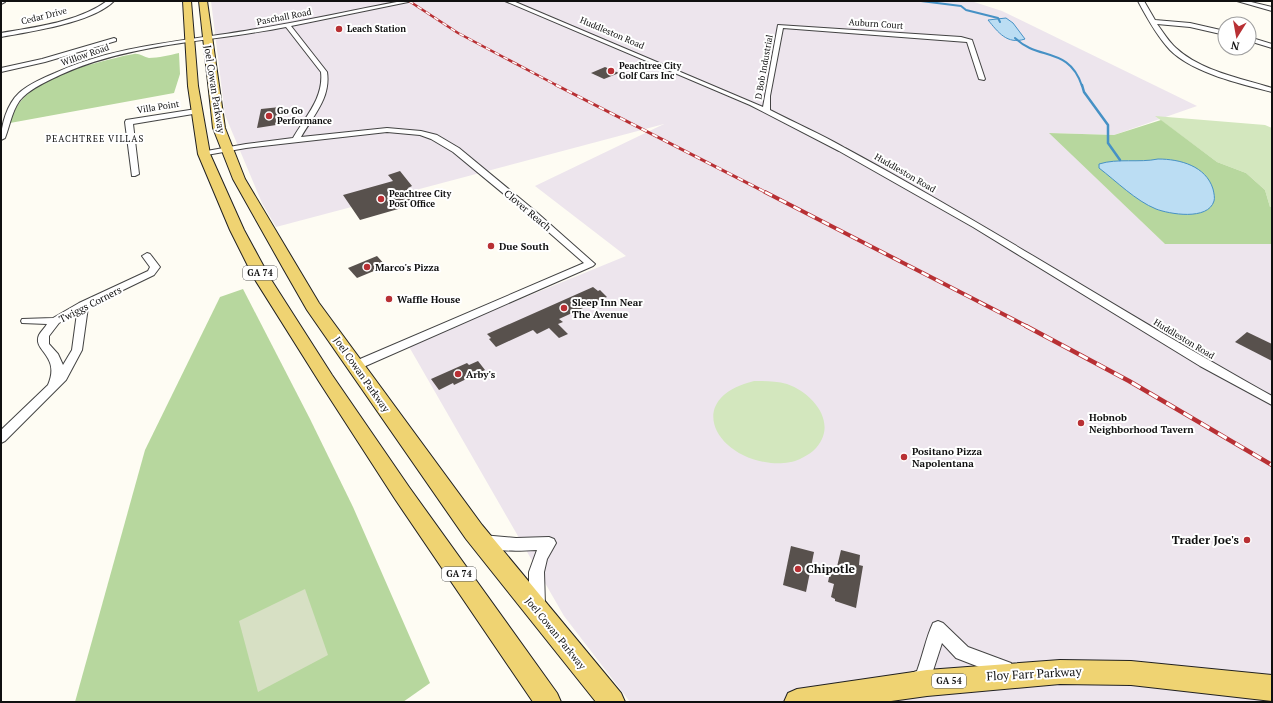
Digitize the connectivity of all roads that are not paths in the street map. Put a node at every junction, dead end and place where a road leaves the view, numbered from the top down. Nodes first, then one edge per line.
1 (111, 1) edge
2 (187, 1) edge
3 (203, 1) edge
4 (410, 1) edge
5 (508, 1) edge
6 (1141, 1) edge
7 (1240, 1) edge
8 (1272, 9) edge
9 (1153, 22) junction
10 (288, 26) junction
11 (780, 26) joint
12 (1217, 31) edge
13 (1, 36) edge
14 (114, 40) dead end
15 (207, 40) junction
16 (1257, 41) edge
17 (191, 42) junction
18 (1272, 46) edge
19 (43, 61) junction
20 (69, 69) junction
21 (1, 70) edge
22 (982, 79) dead end
23 (1272, 90) edge
24 (766, 110) junction
25 (196, 111) junction
26 (2, 133) edge
27 (295, 141) junction
28 (234, 148) junction
29 (204, 154) junction
30 (135, 174) dead end
31 (147, 256) dead end
32 (83, 305) junction
33 (26, 321) dead end
34 (55, 321) junction
35 (356, 365) junction
36 (53, 387) junction
37 (1272, 401) edge
38 (1, 438) edge
39 (481, 540) junction
40 (537, 609) junction
41 (1025, 673) junction
42 (896, 687) junction
43 (1272, 688) edge
44 (543, 698) edge
45 (612, 702) edge
46 (797, 702) edge

1 - 13 street, Cedar Drive
2 - 17 main road, Joel Cowan Parkway / GA 74
3 - 15 main road, Joel Cowan Parkway / GA 74
4 - 10 street, Paschall Road
5 - 24 street, Huddleston Road
6 - 9 street
7 - 8 street
9 - 12 street
9 - 23 street
10 - 15 street, Paschall Road
10 - 27 street
11 - 22 street, Auburn Court
11 - 24 street, D Bob Industrial
14 - 19 street
15 - 17 street, Willow Road
15 - 28 main road, Joel Cowan Parkway / GA 74
16 - 18 street
17 - 20 street, Willow Road
17 - 25 main road, Joel Cowan Parkway / GA 74
19 - 20 street
19 - 21 street
20 - 26 street, Willow Road
24 - 37 street, Huddleston Road
25 - 29 main road, Joel Cowan Parkway / GA 74
25 - 30 street, Villa Point
27 - 28 street, Clover Reach
27 - 35 street, Clover Reach
28 - 29 street, Clover Reach
28 - 35 main road, Joel Cowan Parkway / GA 74
29 - 44 main road, Joel Cowan Parkway / GA 74
31 - 32 street, Twiggs Corners
32 - 34 street, Twiggs Corners
32 - 36 street
33 - 34 street
34 - 36 street, Twiggs Corners
35 - 39 main road, Joel Cowan Parkway / GA 74
36 - 38 street
39 - 40 main road, Joel Cowan Parkway / GA 74
39 - 40 street
40 - 45 main road, Joel Cowan Parkway / GA 74
41 - 42 main road, Floy Farr Parkway / GA 54
41 - 42 street
41 - 43 main road, Floy Farr Parkway / GA 54
42 - 46 main road, Floy Farr Parkway / GA 54

